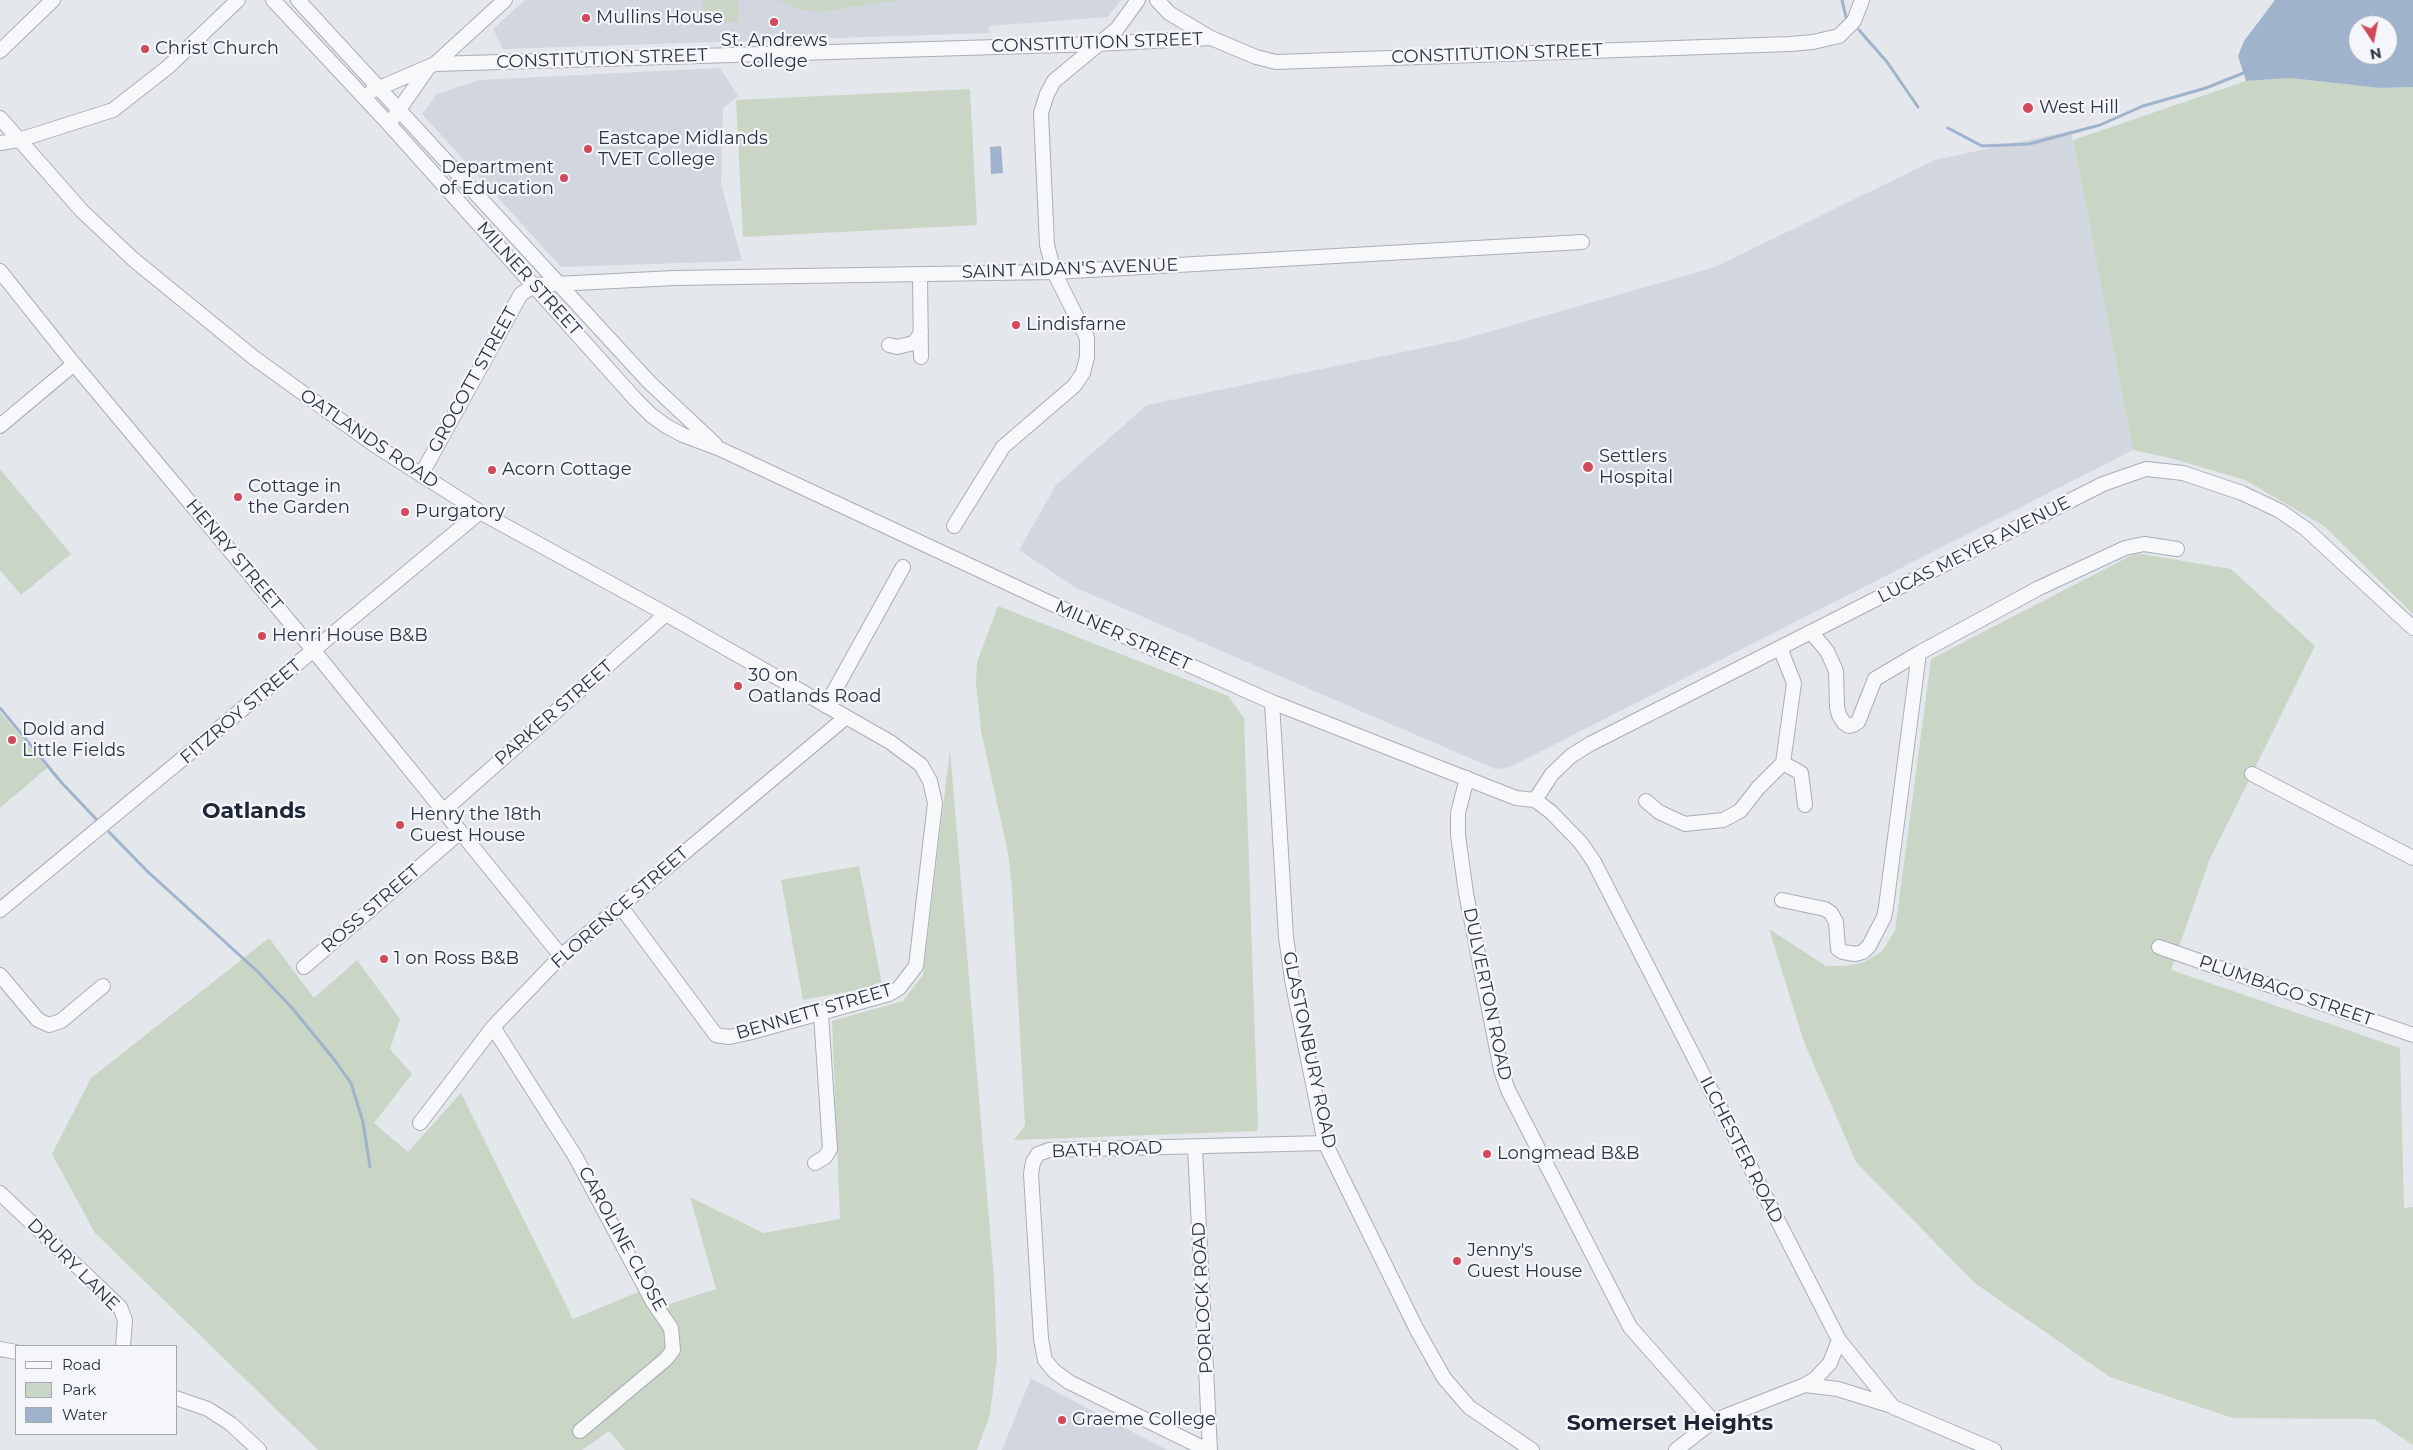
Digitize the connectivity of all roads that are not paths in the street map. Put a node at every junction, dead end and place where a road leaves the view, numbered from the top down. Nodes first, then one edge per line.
1 (53, 0) edge
2 (238, 0) edge
3 (272, 0) edge
4 (298, 0) edge
5 (505, 0) edge
6 (1138, 0) edge
7 (1156, 0) edge
8 (1862, 0) edge
9 (1211, 38) junction
10 (1096, 44) junction
11 (0, 51) edge
12 (432, 66) junction
13 (378, 87) junction
14 (363, 96) junction
15 (400, 111) junction
16 (0, 118) edge
17 (388, 123) junction
18 (19, 140) junction
19 (0, 143) edge
20 (1582, 242) dead end
21 (0, 271) edge
22 (1054, 272) junction
23 (920, 274) junction
24 (557, 282) junction
25 (535, 284) junction
26 (921, 333) junction
27 (889, 345) dead end
28 (921, 357) dead end
29 (74, 364) junction
30 (0, 426) edge
31 (720, 449) junction
32 (421, 475) junction
33 (480, 512) junction
34 (954, 526) dead end
35 (2177, 549) dead end
36 (903, 567) dead end
37 (666, 614) junction
38 (2413, 628) edge
39 (1811, 632) junction
40 (1780, 648) junction
41 (314, 651) junction
42 (1919, 653) junction
43 (1272, 702) junction
44 (826, 706) junction
45 (844, 718) junction
46 (1783, 763) junction
47 (921, 765) joint
48 (2252, 774) dead end
49 (1467, 778) junction
50 (1535, 800) junction
51 (1646, 801) dead end
52 (1805, 805) dead end
53 (442, 812) junction
54 (460, 832) junction
55 (2413, 858) edge
56 (1782, 900) dead end
57 (621, 907) junction
58 (0, 910) edge
59 (2159, 946) dead end
60 (561, 956) junction
61 (304, 966) dead end
62 (0, 975) edge
63 (103, 986) dead end
64 (821, 1014) junction
65 (493, 1027) junction
66 (2413, 1034) edge
67 (420, 1123) dead end
68 (1324, 1143) junction
69 (1195, 1147) junction
70 (815, 1163) dead end
71 (0, 1193) edge
72 (1838, 1340) junction
73 (123, 1345) edge
74 (0, 1349) edge
75 (15, 1352) edge
76 (1806, 1385) junction
77 (178, 1399) edge
78 (1893, 1407) junction
79 (1713, 1421) junction
80 (580, 1431) dead end
81 (259, 1450) edge
82 (1208, 1450) edge
83 (1532, 1450) edge
84 (1676, 1450) edge
85 (1994, 1450) edge

1 - 11 street
2 - 18 street
3 - 14 street, MILNER STREET
4 - 13 street, MILNER STREET
5 - 12 street
6 - 10 street
7 - 9 street
8 - 9 street, CONSTITUTION STREET
9 - 10 street, CONSTITUTION STREET
10 - 12 street, CONSTITUTION STREET
10 - 22 street
12 - 13 street
12 - 15 street
13 - 14 street
13 - 15 street, MILNER STREET
14 - 17 street, MILNER STREET
15 - 17 street
15 - 24 street, MILNER STREET
16 - 18 street, OATLANDS ROAD
17 - 25 street, MILNER STREET
18 - 19 street
18 - 32 street, OATLANDS ROAD
20 - 22 street, SAINT AIDAN'S AVENUE
21 - 29 street, HENRY STREET
22 - 23 street, SAINT AIDAN'S AVENUE
22 - 34 street
23 - 24 street, SAINT AIDAN'S AVENUE
23 - 26 street
24 - 25 street
24 - 31 street, MILNER STREET
25 - 31 street, MILNER STREET
25 - 32 street, GROCOTT STREET
26 - 27 street
26 - 28 street
29 - 30 street
29 - 41 street, HENRY STREET
31 - 43 street, MILNER STREET
32 - 33 street, OATLANDS ROAD
33 - 37 street, OATLANDS ROAD
33 - 41 street, FITZROY STREET
35 - 42 street
36 - 44 street
37 - 44 street, OATLANDS ROAD
37 - 53 street, PARKER STREET
38 - 39 street, LUCAS MEYER AVENUE
39 - 40 street, LUCAS MEYER AVENUE
39 - 42 street
40 - 46 street
40 - 50 street, LUCAS MEYER AVENUE
41 - 53 street, HENRY STREET
41 - 58 street, FITZROY STREET
42 - 56 street
43 - 49 street, MILNER STREET
43 - 68 street, GLASTONBURY ROAD
44 - 45 street, OATLANDS ROAD
45 - 47 street, OATLANDS ROAD
45 - 57 street, FLORENCE STREET
46 - 51 street
46 - 52 street
47 - 64 street, BENNETT STREET
48 - 55 street
49 - 50 street, MILNER STREET
49 - 79 street, DULVERTON ROAD
50 - 72 street, ILCHESTER ROAD
53 - 54 street, HENRY STREET
54 - 60 street, HENRY STREET
54 - 61 street, ROSS STREET
57 - 60 street, FLORENCE STREET
57 - 64 street, BENNETT STREET
59 - 66 street, PLUMBAGO STREET
60 - 65 street, FLORENCE STREET
62 - 63 street
64 - 70 street
65 - 67 street, FLORENCE STREET
65 - 80 street, CAROLINE CLOSE
68 - 69 street, BATH ROAD
68 - 83 street, GLASTONBURY ROAD
69 - 82 street, PORLOCK ROAD
69 - 82 street, BATH ROAD
71 - 73 street, DRURY LANE
72 - 76 street
72 - 78 street, ILCHESTER ROAD
74 - 75 street
76 - 78 street
76 - 79 street
77 - 81 street
78 - 85 street, ILCHESTER ROAD
79 - 84 street

